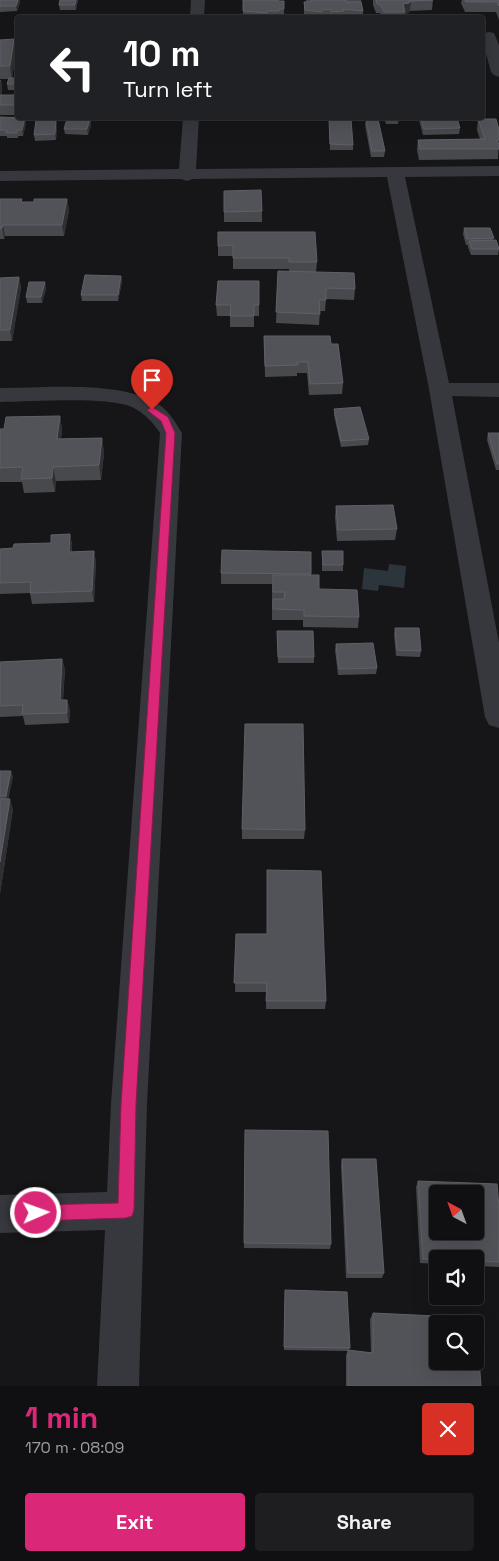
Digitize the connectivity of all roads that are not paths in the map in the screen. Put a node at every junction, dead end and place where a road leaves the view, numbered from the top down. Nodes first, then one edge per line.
1 (198, 0) edge
2 (197, 15) edge
3 (490, 36) edge
4 (499, 72) edge
5 (191, 120) edge
6 (499, 172) edge
7 (395, 173) junction
8 (0, 176) edge
9 (187, 176) junction
10 (440, 389) junction
11 (499, 390) edge
12 (0, 395) edge
13 (499, 717) edge
14 (126, 1210) junction
15 (0, 1214) edge
16 (118, 1386) edge

1 - 2 street
3 - 4 street
5 - 9 street
6 - 7 street
7 - 9 street
7 - 10 street
8 - 9 street
10 - 11 street
10 - 13 street
12 - 14 street
14 - 15 street
14 - 16 street

